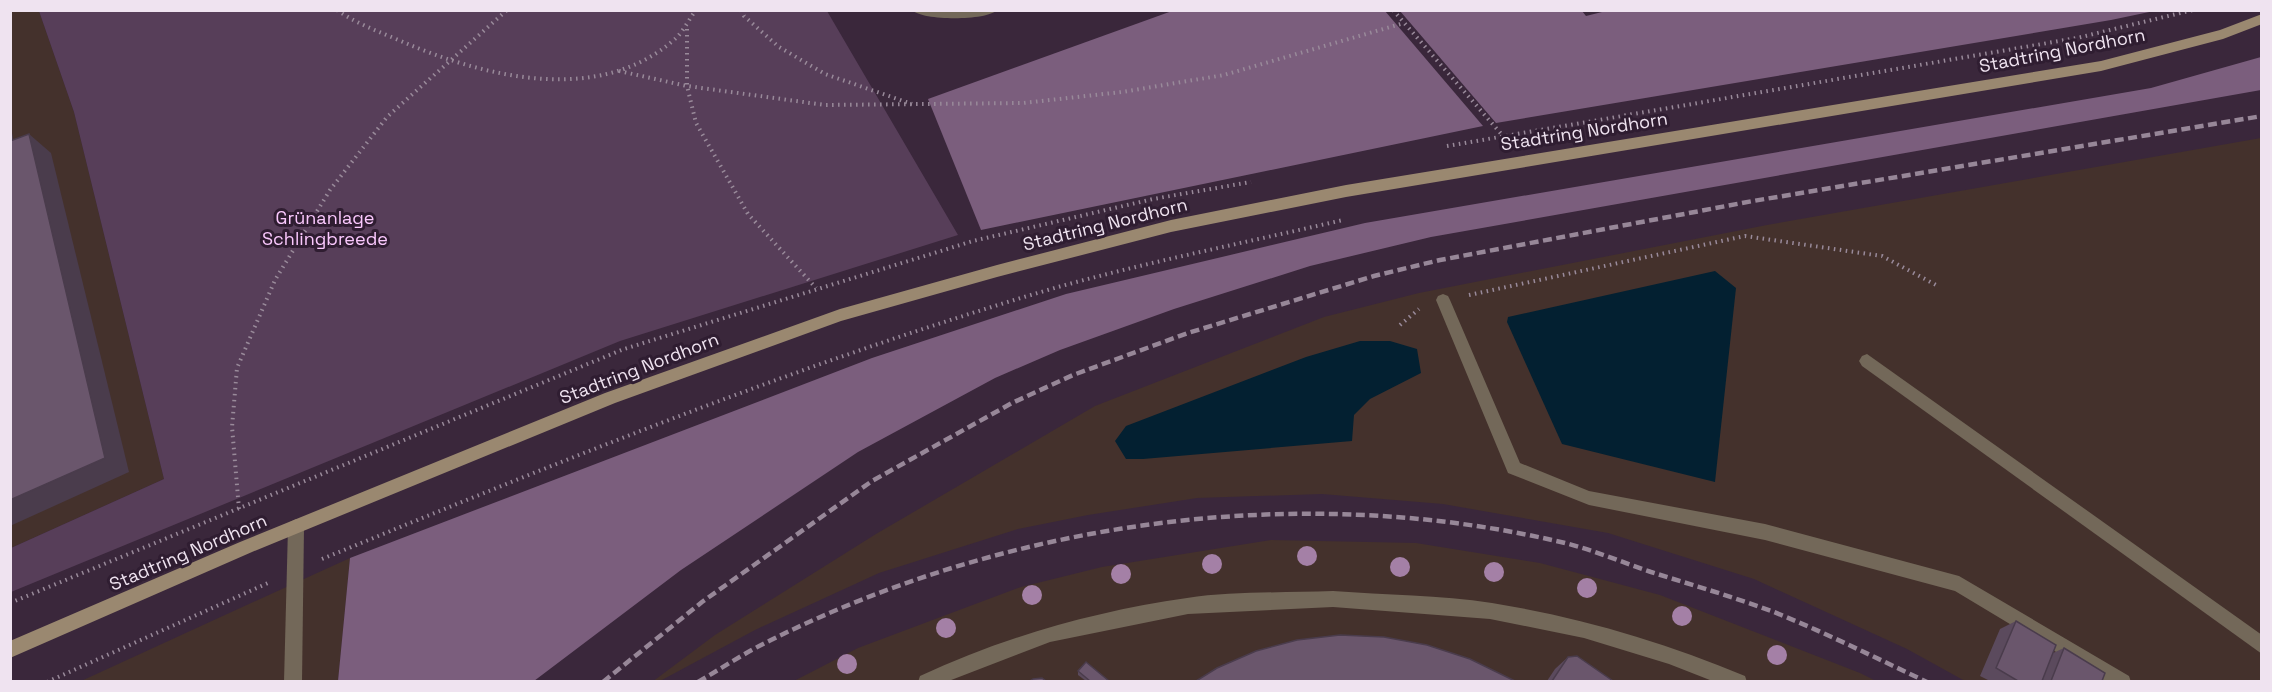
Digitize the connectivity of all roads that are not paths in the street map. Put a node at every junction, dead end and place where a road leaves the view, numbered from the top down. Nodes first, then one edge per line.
1 (918, 10) edge
2 (991, 10) edge
3 (2262, 19) edge
4 (1443, 300) road end
5 (1868, 361) dead end
6 (296, 527) junction
7 (2262, 646) edge
8 (10, 650) edge
9 (292, 681) edge
10 (926, 681) edge
11 (1739, 681) edge
12 (2123, 681) edge

1 - 2 street
3 - 6 main road, Stadtring Nordhorn
4 - 12 street
5 - 7 street
6 - 8 main road, Stadtring Nordhorn
6 - 9 street
10 - 11 street

